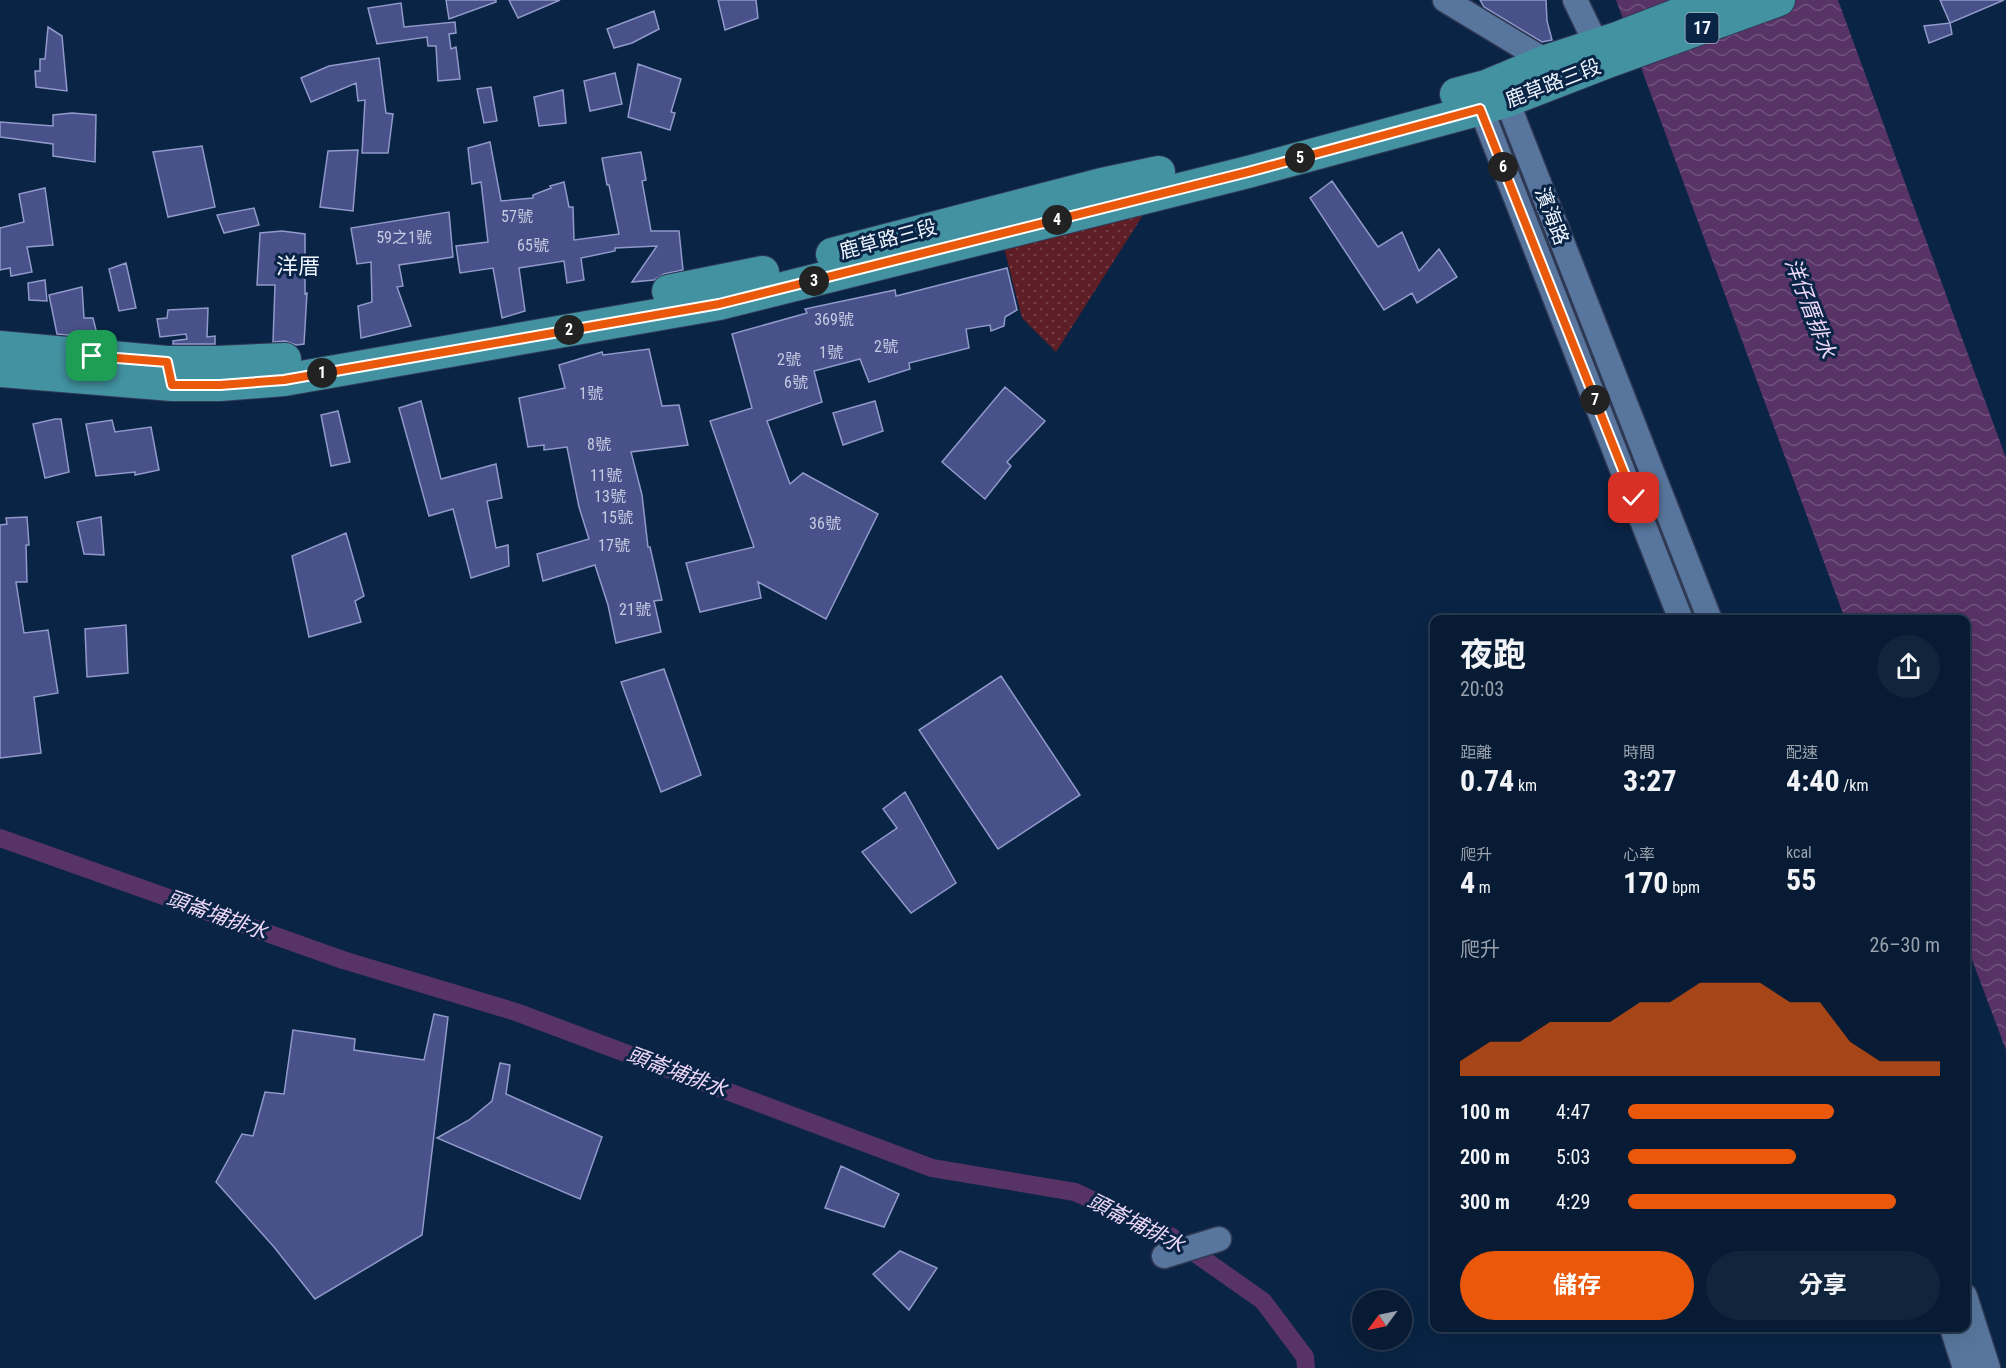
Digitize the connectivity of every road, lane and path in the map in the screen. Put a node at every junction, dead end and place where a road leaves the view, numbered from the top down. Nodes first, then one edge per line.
1 (1445, 0) edge
2 (1575, 0) edge
3 (1715, 0) edge
4 (1779, 0) edge
5 (1611, 50) junction
6 (1546, 61) junction
7 (1491, 98) junction
8 (0, 347) edge
9 (0, 371) edge
10 (169, 374) junction
11 (1679, 615) edge
12 (1708, 615) edge
13 (1219, 1239) dead end
14 (1164, 1256) dead end
15 (1970, 1312) edge
16 (1953, 1332) edge
17 (1965, 1368) edge
18 (1988, 1368) edge

1 - 6 street
2 - 5 street
3 - 5 main road, 17
4 - 5 main road, 17
5 - 6 main road, 鹿草路三段 / 17
5 - 7 main road, 鹿草路三段 / 17
6 - 7 main road, 鹿草路三段 / 17
7 - 10 main road, 鹿草路三段 / 17
7 - 11 street, 濱海路
7 - 12 street, 濱海路
8 - 10 main road, 鹿草路三段 / 17
9 - 10 main road, 鹿草路三段 / 17
13 - 14 street
15 - 18 street
16 - 17 street

